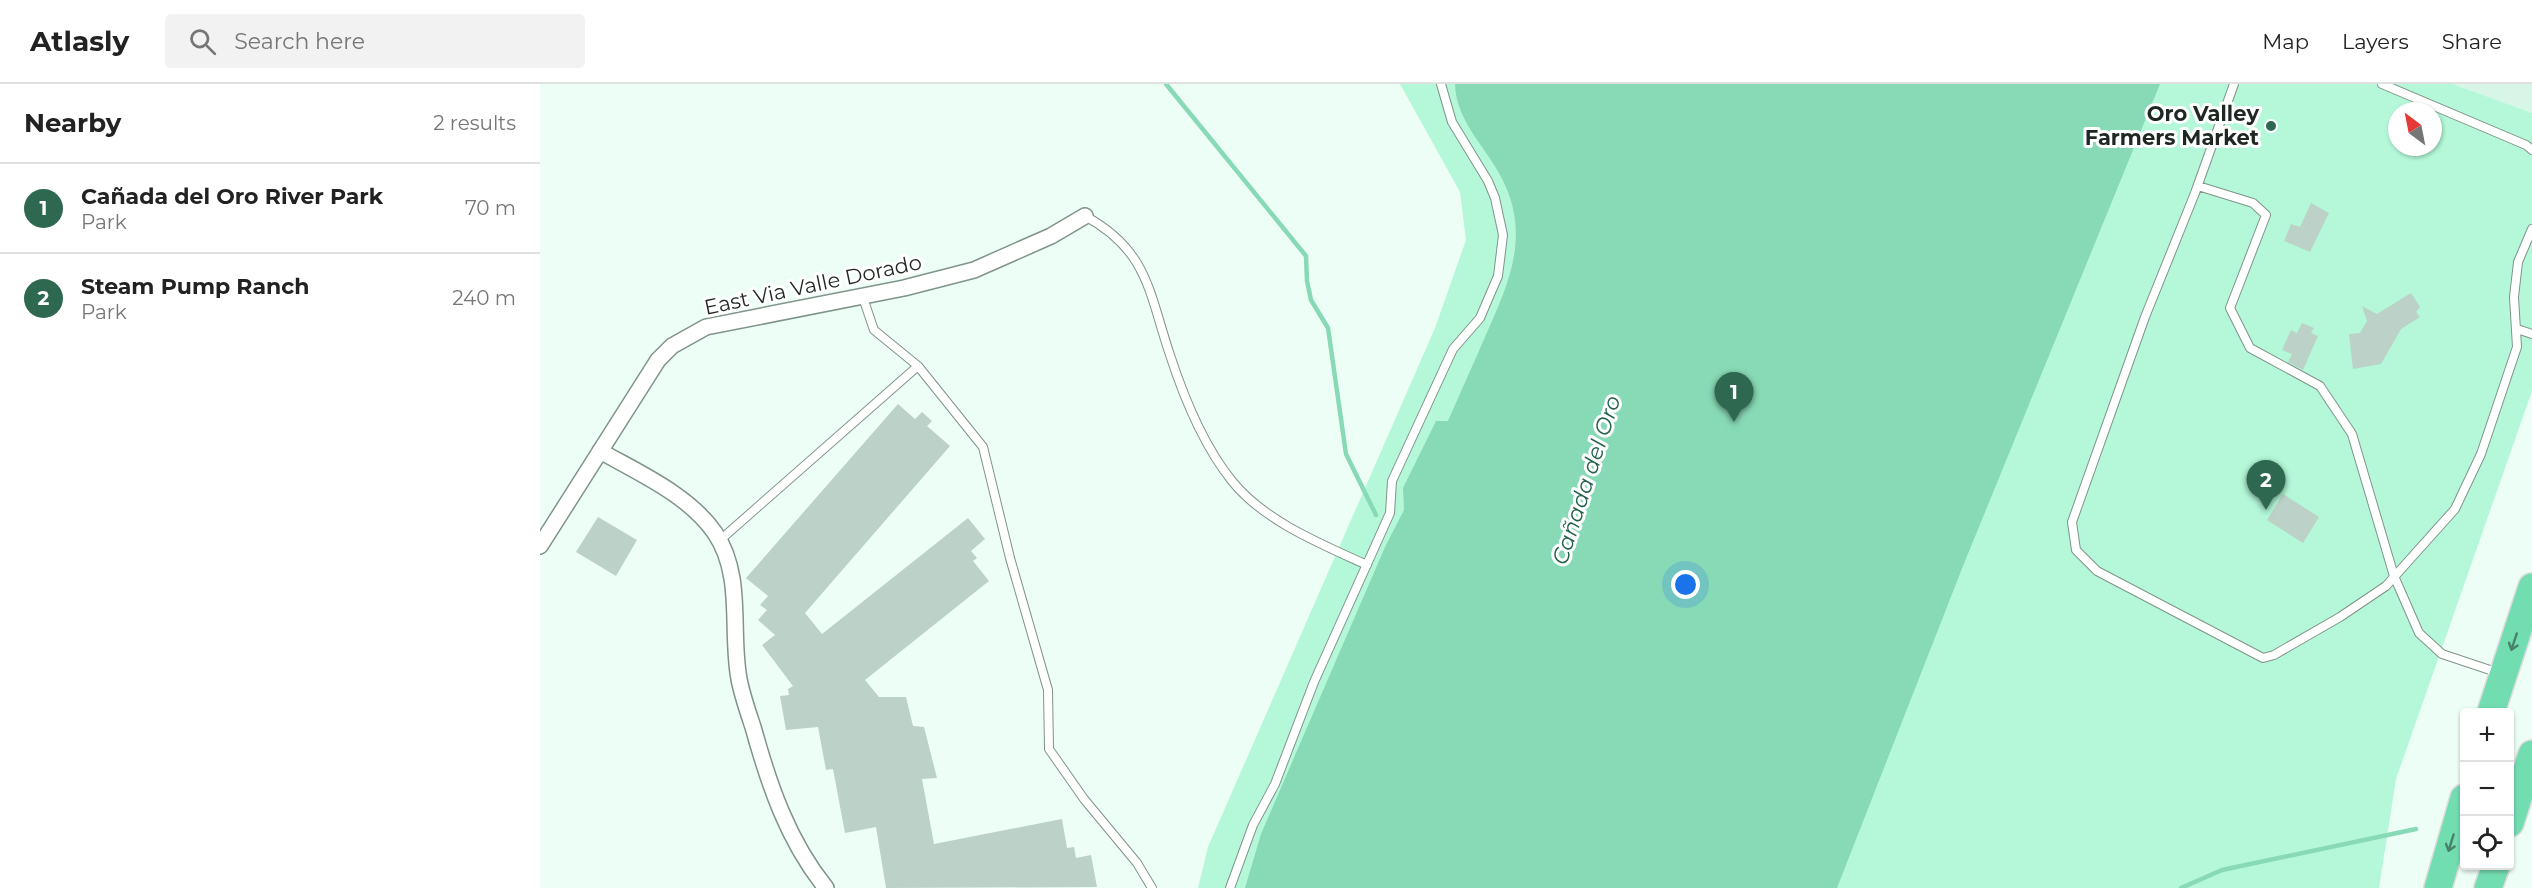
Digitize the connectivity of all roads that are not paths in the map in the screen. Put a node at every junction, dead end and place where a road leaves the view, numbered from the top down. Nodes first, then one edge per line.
1 (1441, 84) edge
2 (2234, 84) edge
3 (2382, 84) edge
4 (2532, 150) edge
5 (2198, 186) junction
6 (1085, 216) joint
7 (2532, 229) edge
8 (862, 295) junction
9 (2517, 329) junction
10 (2532, 334) edge
11 (918, 366) junction
12 (600, 451) junction
13 (719, 541) junction
14 (540, 546) edge
15 (1367, 565) junction
16 (2394, 576) junction
17 (2532, 587) edge
18 (2503, 675) junction
19 (2492, 708) edge
20 (2532, 754) edge
21 (2460, 812) edge
22 (2512, 816) edge
23 (2495, 870) edge
24 (1230, 887) edge
25 (826, 888) edge
26 (1152, 888) edge
27 (2438, 888) edge
28 (2488, 888) edge

1 - 15 lane
2 - 5 lane
3 - 4 lane
5 - 16 lane
5 - 16 lane
6 - 8 street, East Via Valle Dorado
6 - 15 lane
7 - 9 lane
8 - 11 lane
8 - 12 street, East Via Valle Dorado
9 - 10 lane
9 - 16 lane
11 - 13 lane
11 - 26 lane
12 - 13 street
12 - 14 street, East Via Valle Dorado
13 - 25 street
15 - 24 lane
16 - 18 lane
17 -> 18 highway
18 - 19 highway
20 - 22 highway
21 -> 27 highway
23 - 28 highway

